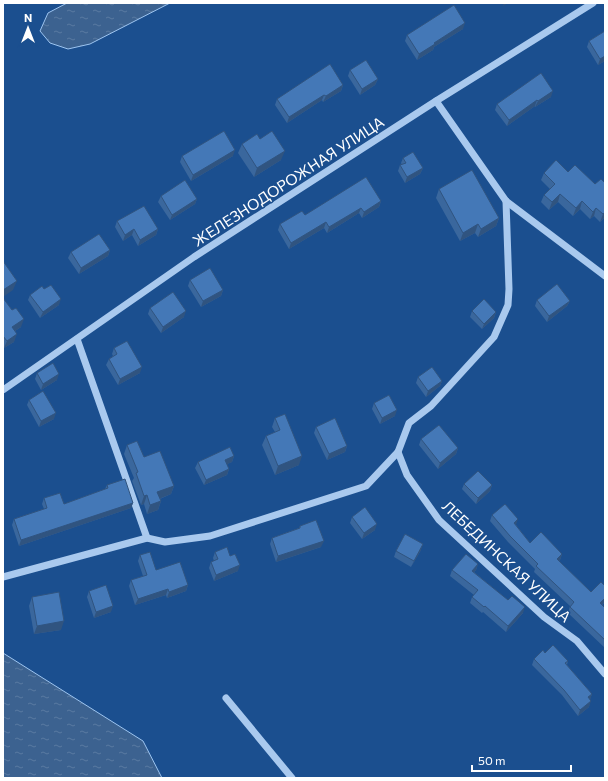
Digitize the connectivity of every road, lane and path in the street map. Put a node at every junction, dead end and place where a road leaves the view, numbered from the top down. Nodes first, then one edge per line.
1 (593, 3) edge
2 (436, 101) junction
3 (506, 201) junction
4 (605, 276) edge
5 (77, 339) junction
6 (3, 390) edge
7 (398, 452) junction
8 (147, 538) junction
9 (3, 577) edge
10 (605, 674) edge
11 (226, 698) dead end
12 (292, 778) edge

1 - 2 street, ЖЕЛЕЗНОДОРОЖНАЯ УЛИЦА
2 - 3 street
2 - 5 street, ЖЕЛЕЗНОДОРОЖНАЯ УЛИЦА
3 - 4 street
3 - 7 street
5 - 6 street, ЖЕЛЕЗНОДОРОЖНАЯ УЛИЦА
5 - 8 street
7 - 8 street
7 - 10 street, ЛЕБЕДИНСКАЯ УЛИЦА
8 - 9 street
11 - 12 street

